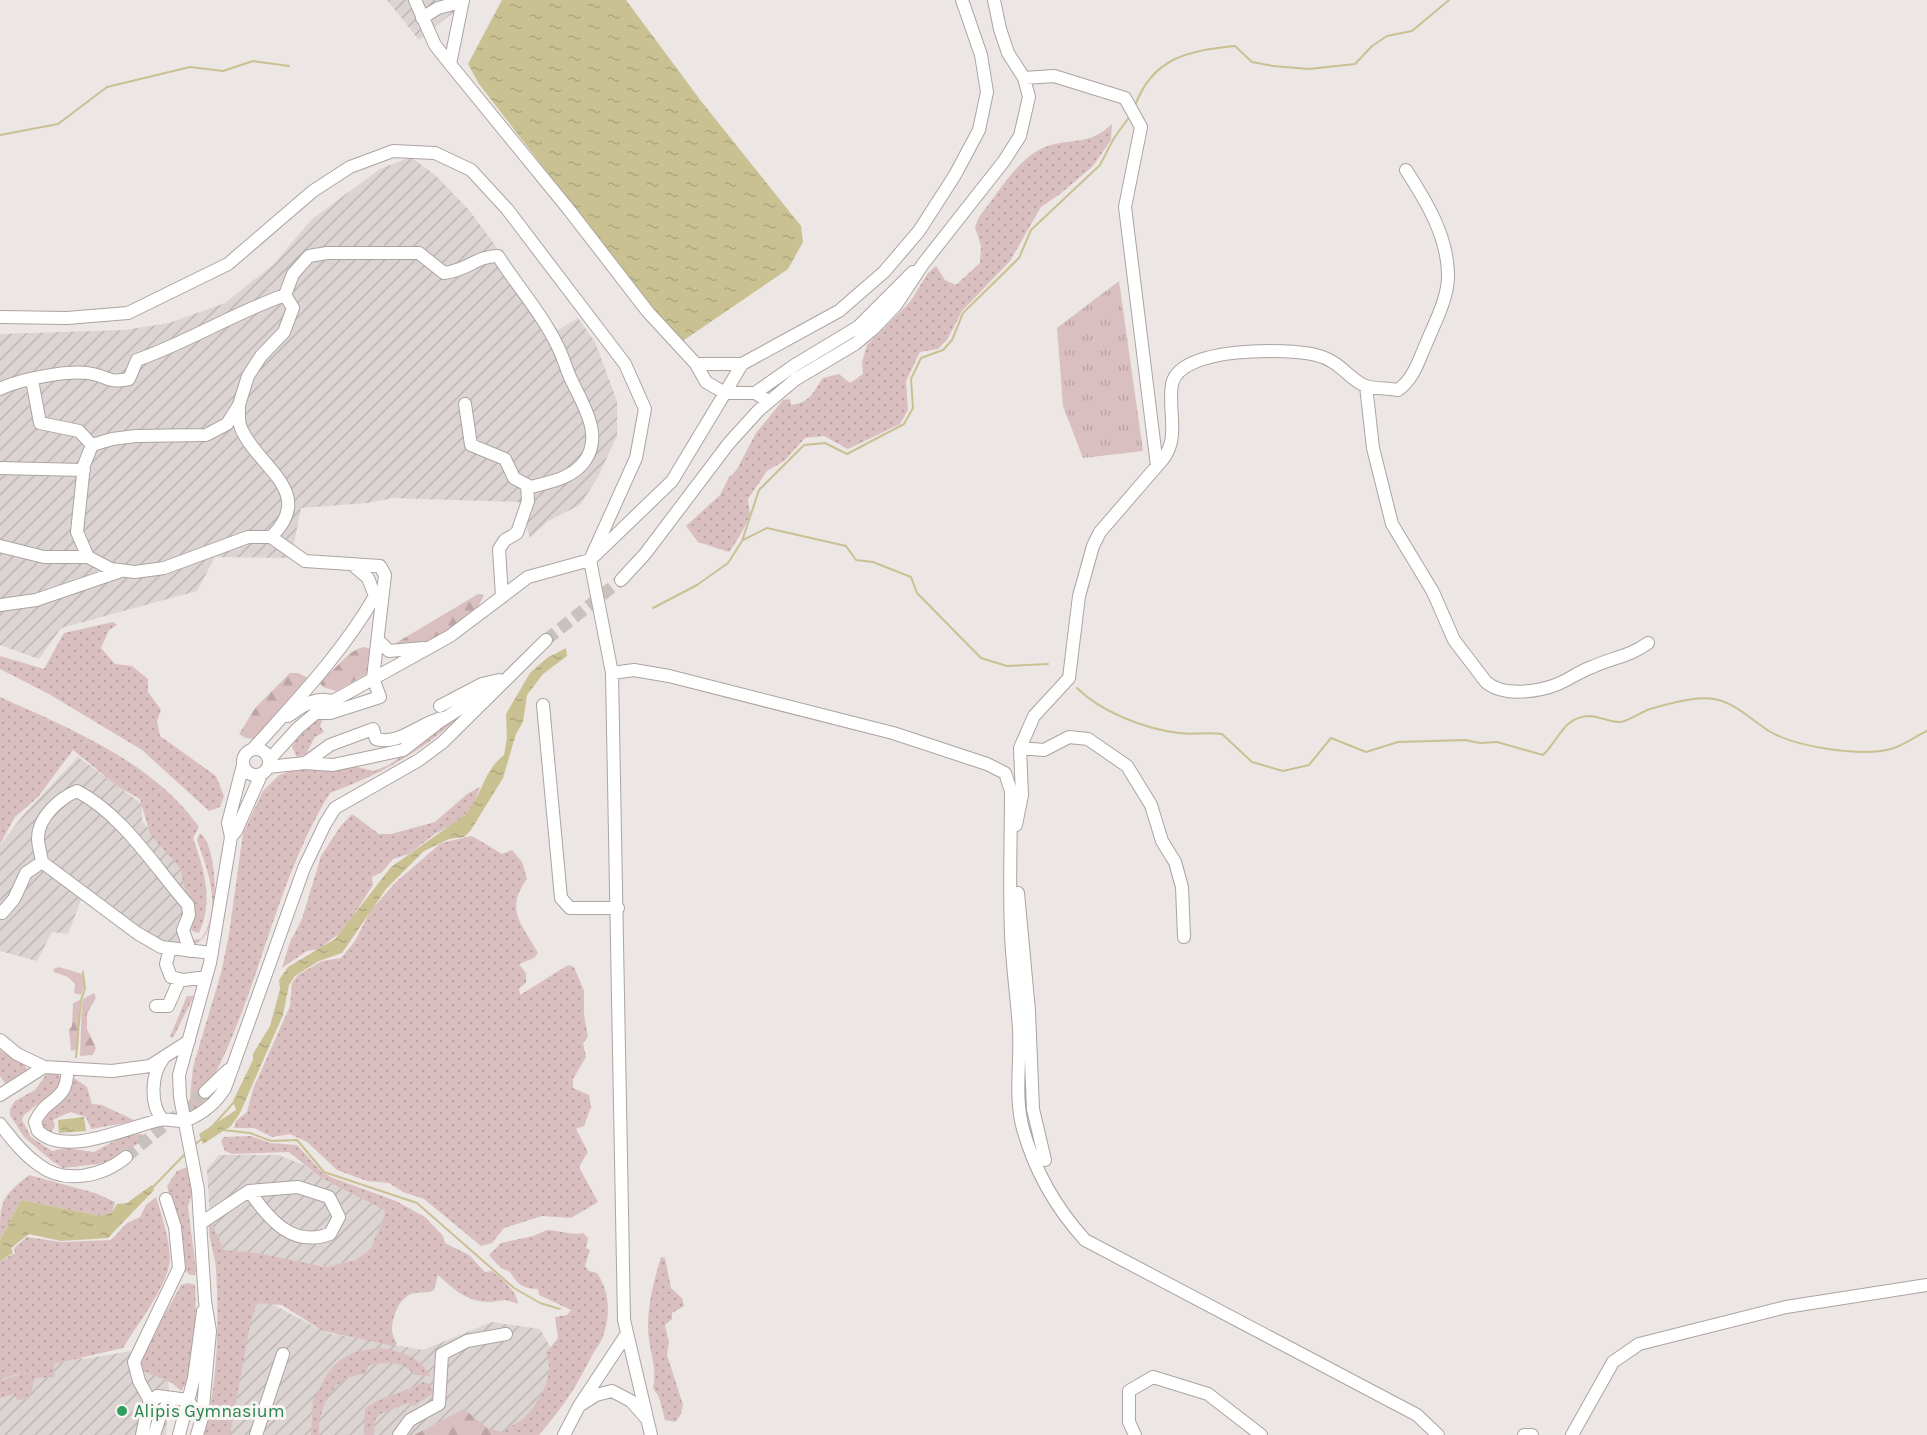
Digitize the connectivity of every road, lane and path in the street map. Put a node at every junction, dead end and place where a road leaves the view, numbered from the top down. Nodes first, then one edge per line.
1 (415, 0) edge
2 (962, 0) edge
3 (994, 0) edge
4 (462, 1) edge
5 (422, 18) junction
6 (450, 64) junction
7 (1024, 78) junction
8 (1406, 170) dead end
9 (923, 264) junction
10 (285, 294) junction
11 (0, 317) edge
12 (696, 364) junction
13 (742, 364) junction
14 (32, 380) junction
15 (1366, 386) junction
16 (0, 389) edge
17 (725, 393) junction
18 (755, 393) junction
19 (768, 401) junction
20 (465, 404) dead end
21 (239, 405) junction
22 (92, 445) junction
23 (1157, 466) junction
24 (0, 468) edge
25 (84, 470) junction
26 (527, 488) junction
27 (271, 537) junction
28 (0, 546) edge
29 (88, 557) junction
30 (590, 560) junction
31 (354, 566) junction
32 (122, 570) junction
33 (621, 580) tunnel mouth
34 (501, 597) junction
35 (0, 605) edge
36 (546, 640) tunnel mouth
37 (379, 641) junction
38 (1648, 643) dead end
39 (428, 648) junction
40 (612, 673) junction
41 (509, 677) junction
42 (374, 678) junction
43 (349, 692) junction
44 (543, 705) dead end
45 (334, 706) junction
46 (354, 706) junction
47 (440, 706) dead end
48 (448, 717) junction
49 (263, 738) junction
50 (1020, 748) junction
51 (253, 749) junction
52 (305, 763) junction
53 (243, 765) junction
54 (266, 767) junction
55 (231, 837) junction
56 (42, 862) junction
57 (618, 908) junction
58 (2, 913) dead end
59 (1184, 937) dead end
60 (170, 948) junction
61 (190, 951) junction
62 (212, 953) junction
63 (206, 977) junction
64 (180, 979) junction
65 (156, 1006) dead end
66 (0, 1040) edge
67 (189, 1041) junction
68 (166, 1055) junction
69 (233, 1065) junction
70 (44, 1067) junction
71 (67, 1068) junction
72 (205, 1092) tunnel mouth
73 (0, 1095) edge
74 (162, 1119) junction
75 (184, 1121) junction
76 (0, 1124) edge
77 (126, 1157) tunnel mouth
78 (1046, 1160) dead end
79 (249, 1191) junction
80 (166, 1198) dead end
81 (201, 1223) junction
82 (1927, 1285) edge
83 (204, 1301) junction
84 (506, 1334) dead end
85 (626, 1335) junction
86 (282, 1354) dead end
87 (173, 1398) junction
88 (187, 1400) junction
89 (151, 1403) junction
90 (579, 1406) junction
91 (202, 1418) junction
92 (647, 1420) junction
93 (147, 1434) edge
94 (179, 1435) edge
95 (197, 1435) edge
96 (256, 1435) edge
97 (399, 1435) edge
98 (564, 1435) edge
99 (651, 1435) edge
100 (1135, 1435) edge
101 (1262, 1435) edge
102 (1438, 1435) edge
103 (1524, 1435) edge
104 (1532, 1435) edge
105 (1572, 1435) edge

1 - 5 street
2 - 13 street
3 - 7 street
4 - 5 street
4 - 6 street
5 - 6 street
6 - 12 street
7 - 9 street
7 - 23 street
8 - 15 street
9 - 18 street
9 - 19 street
10 - 14 street
10 - 21 street
10 - 26 street
11 - 30 street
12 - 13 street
12 - 17 street
13 - 17 street
14 - 16 street
14 - 22 street
15 - 23 street
15 - 38 street
17 - 18 street
17 - 30 street
18 - 19 street
19 - 33 street
20 - 26 street
21 - 22 street
21 - 27 street
22 - 25 street
23 - 50 street
24 - 25 street
25 - 29 street
26 - 34 street
27 - 31 street
27 - 32 street
28 - 29 street
29 - 32 street
30 - 34 street
30 - 40 street
31 - 37 street
31 - 49 street
32 - 35 street
34 - 39 street
36 - 41 street
37 - 39 street
37 - 42 street
39 - 42 street
40 - 57 street
40 - 102 street
41 - 47 street
41 - 48 street
41 - 69 street
42 - 43 street
42 - 46 street
43 - 45 street
43 - 46 street
44 - 57 street
45 - 46 street
45 - 49 street
45 - 54 street
48 - 52 street
48 - 52 street
49 - 51 street
50 - 59 street
50 - 78 street
51 - 53 street
51 - 54 street
52 - 54 street
53 - 54 street
53 - 55 street
54 - 55 street
55 - 62 street
56 - 58 street
56 - 60 street
56 - 61 street
57 - 85 street
60 - 61 street
60 - 64 street
61 - 62 street
62 - 63 street
63 - 64 street
63 - 67 street
64 - 65 street
66 - 70 street
67 - 68 street
67 - 75 street
68 - 71 street
68 - 74 street
69 - 72 street
69 - 75 street
70 - 71 street
70 - 73 street
71 - 74 street
74 - 75 street
75 - 81 street
76 - 77 street
79 - 79 street
79 - 81 street
80 - 89 street
81 - 83 street
82 - 105 street
83 - 88 street
83 - 91 street
84 - 97 street
85 - 90 street
85 - 92 street
86 - 96 street
87 - 88 street
87 - 89 street
87 - 93 street
88 - 91 street
88 - 94 street
89 - 93 street
90 - 92 street
90 - 98 street
91 - 95 street
92 - 99 street
100 - 101 street
103 - 104 street

